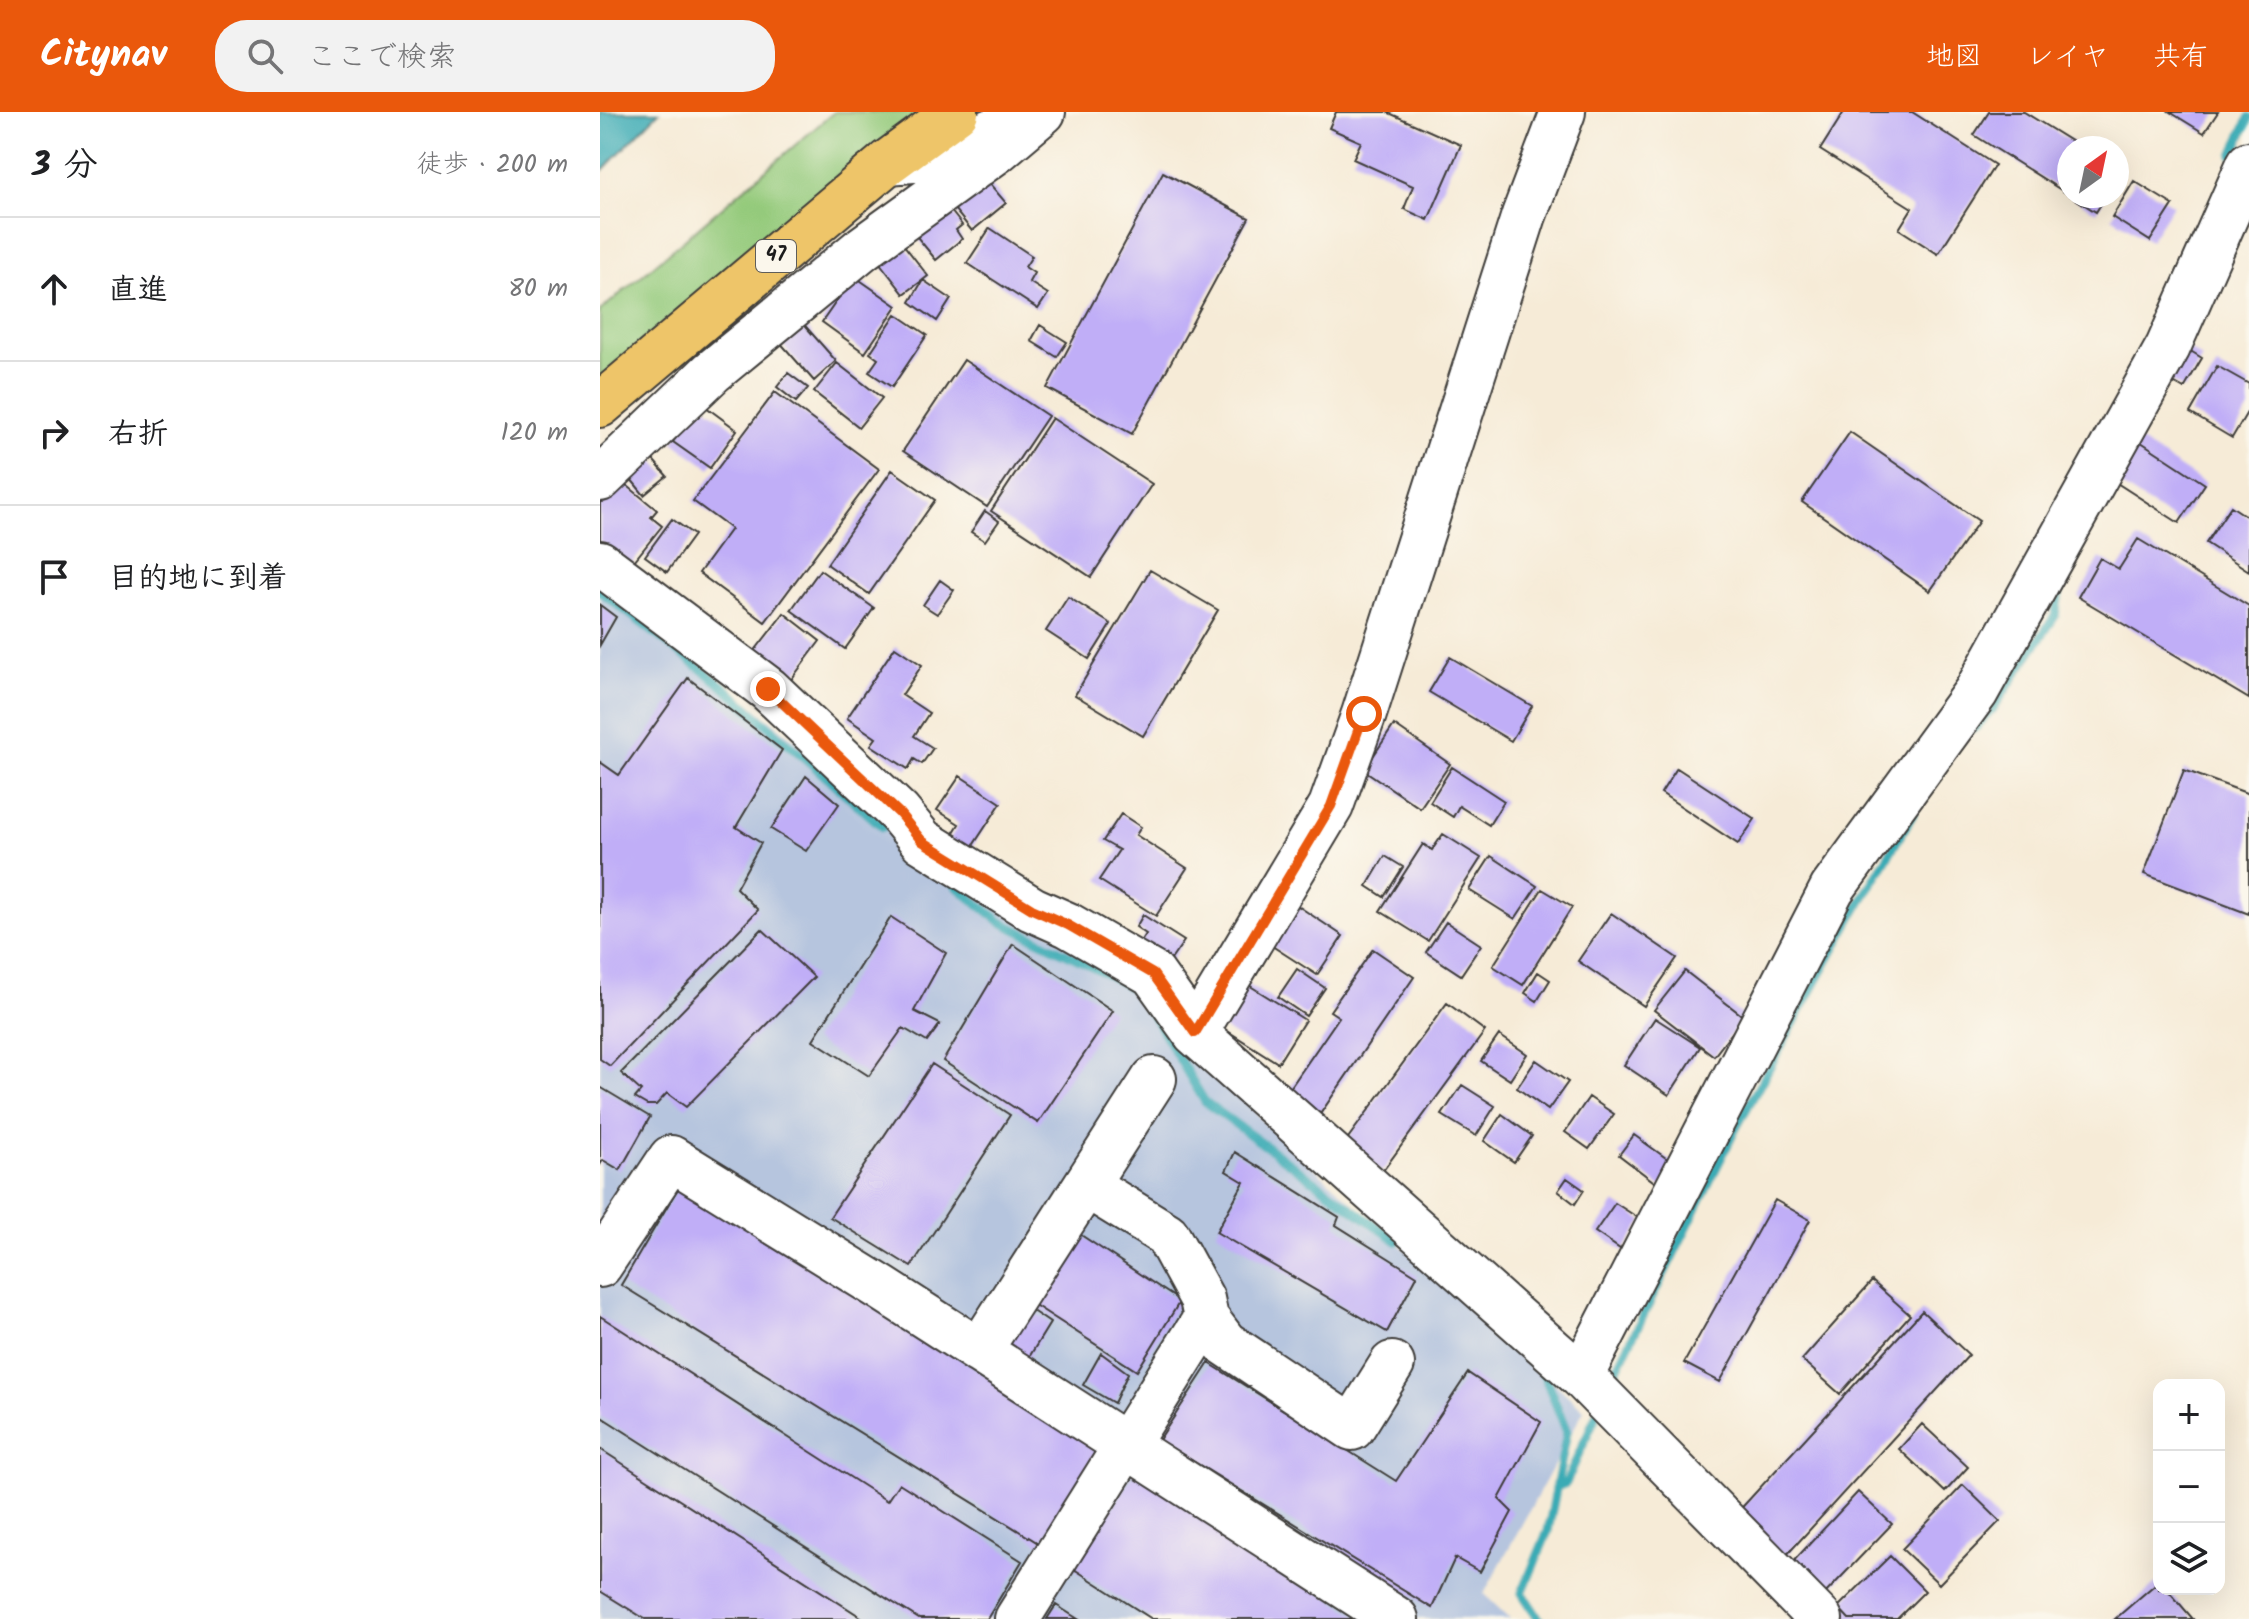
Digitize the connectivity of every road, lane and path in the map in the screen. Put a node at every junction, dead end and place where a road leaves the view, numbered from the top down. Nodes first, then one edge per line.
1 (956, 112) edge
2 (1563, 112) edge
3 (1038, 116) edge
4 (888, 162) junction
5 (2249, 164) edge
6 (645, 365) junction
7 (600, 405) edge
8 (600, 450) edge
9 (600, 479) edge
10 (600, 563) edge
11 (1195, 1033) junction
12 (1154, 1079) dead end
13 (1086, 1185) junction
14 (600, 1265) edge
15 (1206, 1318) junction
16 (979, 1351) junction
17 (1392, 1364) dead end
18 (1581, 1376) junction
19 (1126, 1445) junction
20 (1017, 1619) edge
21 (1396, 1619) edge
22 (1820, 1619) edge

1 - 4 main road, 47
2 - 11 street
3 - 4 street
3 - 9 street
4 - 6 main road, 47
5 - 18 street
6 - 7 main road, 47
6 - 8 street
10 - 11 street
11 - 18 street
12 - 13 street
13 - 15 street
13 - 16 street
14 - 16 street
15 - 17 street
15 - 19 street
16 - 19 street
18 - 22 street
19 - 20 street
19 - 21 street

